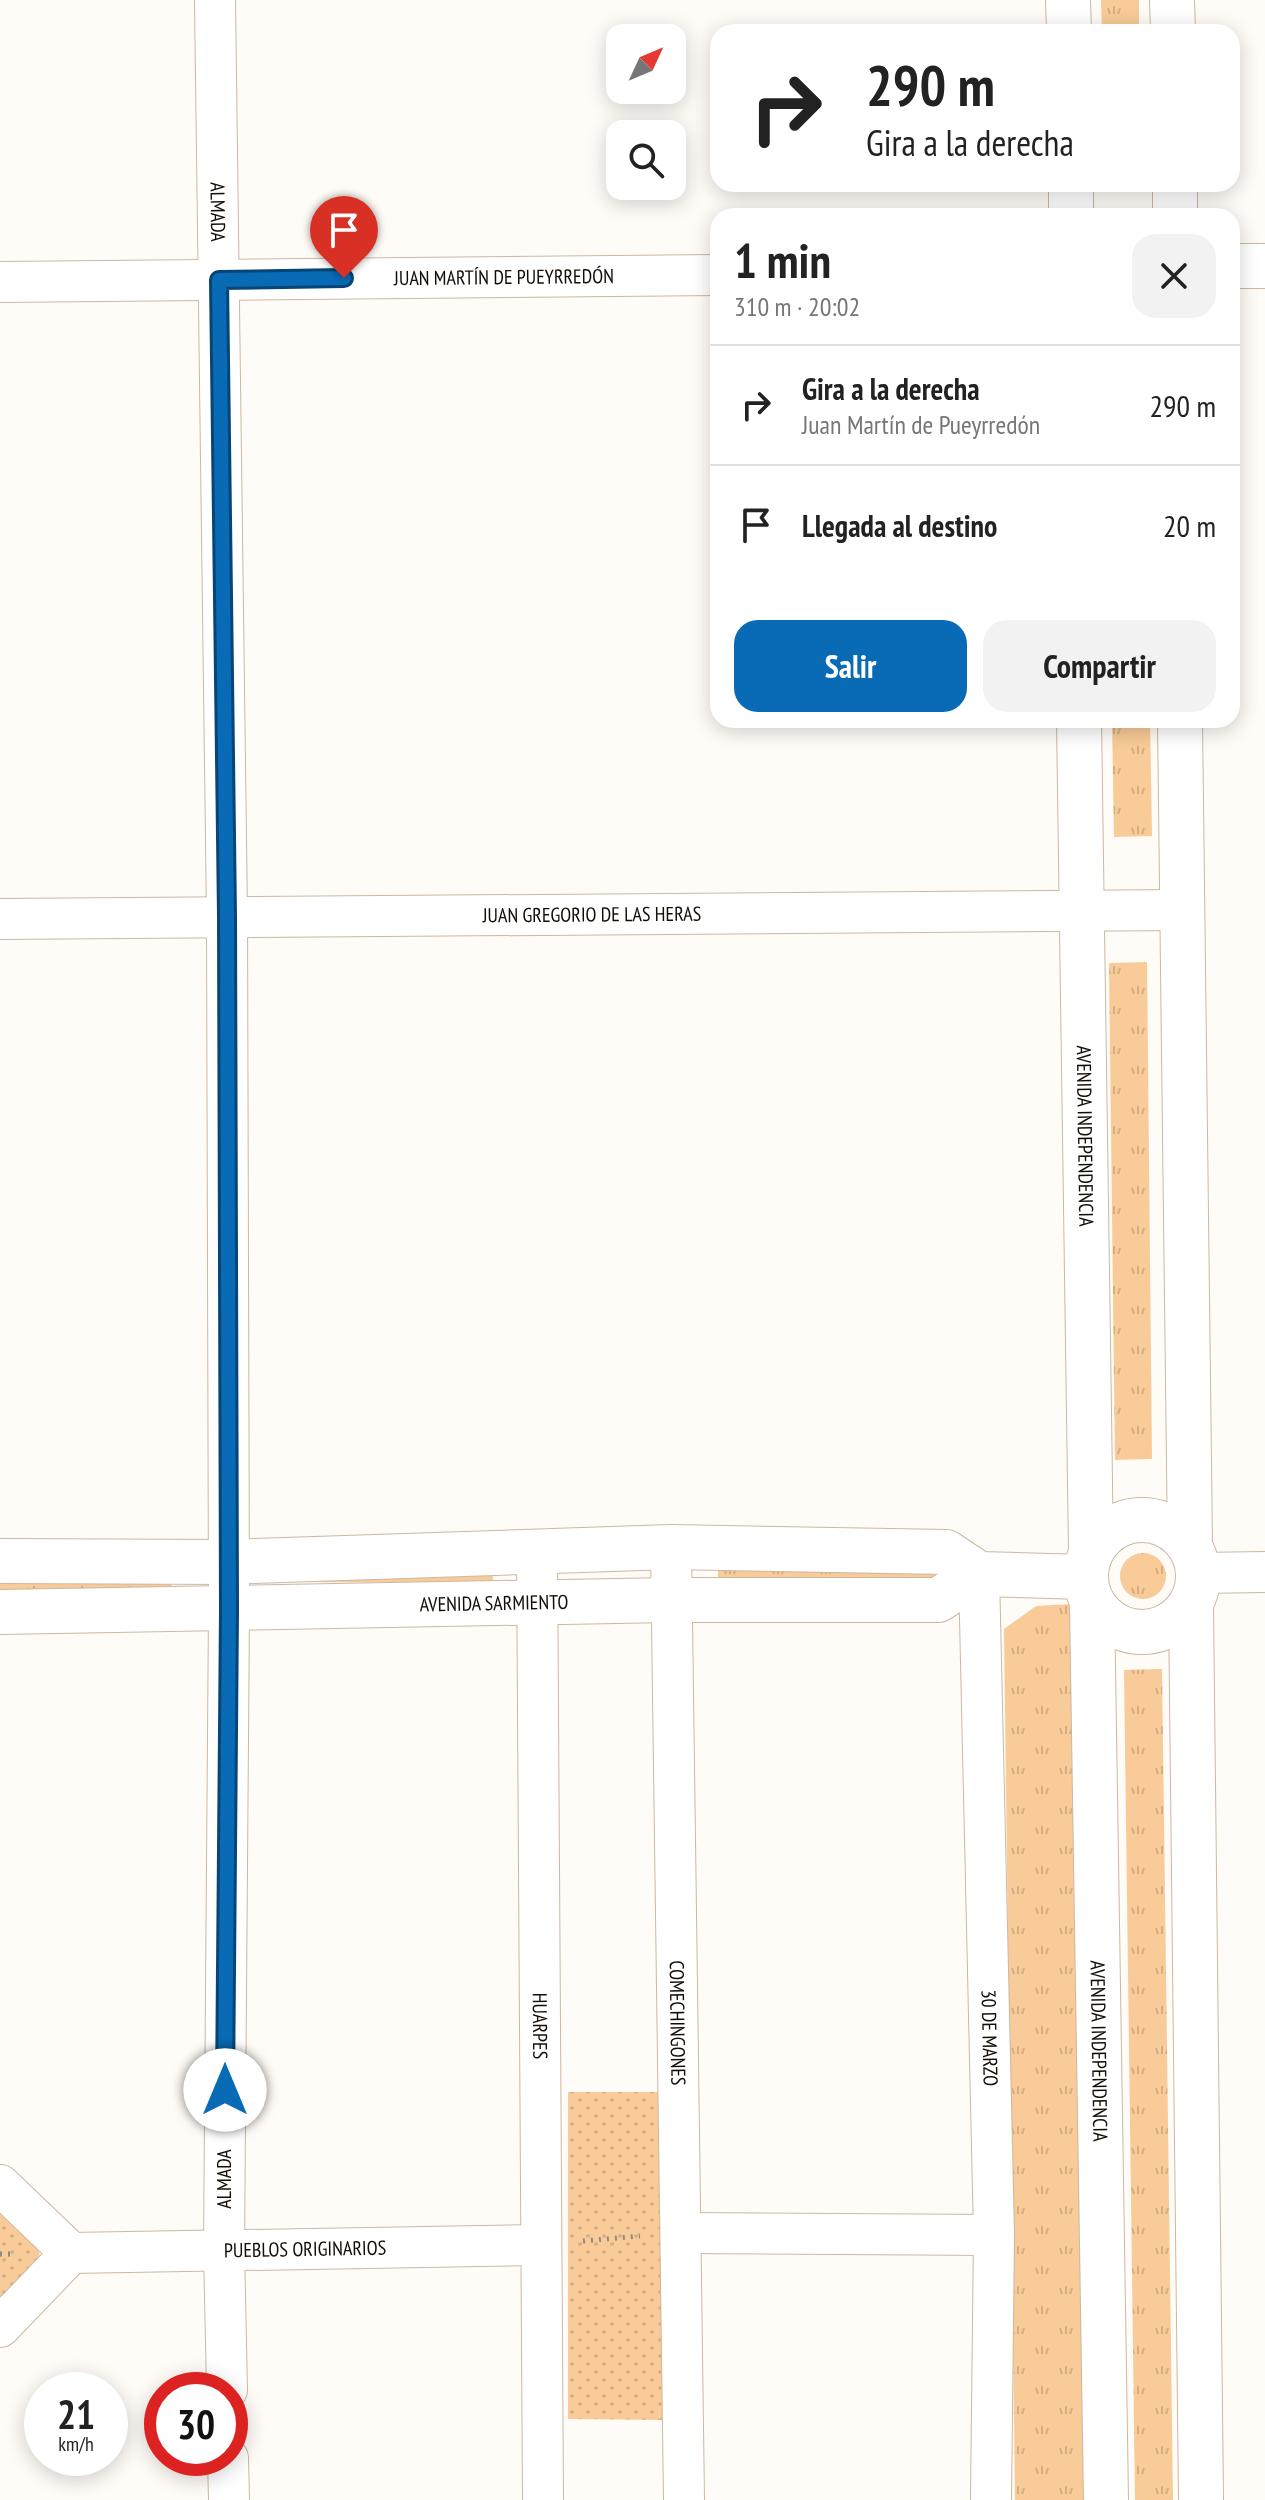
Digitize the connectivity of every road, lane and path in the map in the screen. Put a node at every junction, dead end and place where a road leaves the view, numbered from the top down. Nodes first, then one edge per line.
1 (215, 0) edge
2 (1068, 0) edge
3 (1172, 0) edge
4 (1069, 24) edge
5 (1173, 24) edge
6 (1240, 266) edge
7 (1265, 266) edge
8 (710, 275) edge
9 (219, 280) junction
10 (0, 282) edge
11 (1079, 728) edge
12 (1180, 728) edge
13 (1183, 910) junction
14 (1082, 911) junction
15 (227, 916) junction
16 (0, 919) edge
17 (671, 1547) junction
18 (537, 1552) junction
19 (0, 1561) edge
20 (227, 1562) junction
21 (1265, 1572) edge
22 (979, 1574) junction
23 (1193, 1575) junction
24 (1090, 1577) junction
25 (670, 1600) junction
26 (537, 1602) junction
27 (229, 1610) junction
28 (0, 1612) edge
29 (0, 2185) edge
30 (681, 2233) junction
31 (994, 2235) junction
32 (540, 2245) junction
33 (224, 2249) junction
34 (71, 2253) junction
35 (0, 2327) edge
36 (227, 2372) edge
37 (228, 2476) edge
38 (229, 2500) edge
39 (543, 2500) edge
40 (684, 2500) edge
41 (991, 2500) edge
42 (1106, 2500) edge
43 (1201, 2500) edge

1 - 9 street, ALMADA
2 - 4 main road
3 - 5 main road
6 - 7 main road
8 - 9 street, JUAN MARTÍN DE PUEYRREDÓN
9 - 10 street, JUAN MARTÍN DE PUEYRREDÓN
9 - 15 street, ALMADA
11 - 14 main road, AVENIDA INDEPENDENCIA
12 - 13 main road
13 - 14 street, JUAN GREGORIO DE LAS HERAS
13 - 23 main road
14 - 15 street, JUAN GREGORIO DE LAS HERAS
14 - 24 main road, AVENIDA INDEPENDENCIA
15 - 16 street, JUAN GREGORIO DE LAS HERAS
15 - 20 street, ALMADA
17 - 18 main road
17 - 22 main road
17 - 25 street, COMECHINGONES
18 - 20 main road
18 - 26 street, HUARPES
19 - 20 main road
20 - 27 street, ALMADA
21 - 23 street
22 - 24 main road
22 - 25 main road, AVENIDA SARMIENTO
22 - 31 street, 30 DE MARZO
23 - 24 main road
23 - 24 main road
23 - 43 main road
24 - 42 main road, AVENIDA INDEPENDENCIA
25 - 26 main road, AVENIDA SARMIENTO
25 - 30 street, COMECHINGONES
26 - 27 main road, AVENIDA SARMIENTO
26 - 32 street, HUARPES
27 - 28 main road, AVENIDA SARMIENTO
27 - 33 street, ALMADA
29 - 34 street
30 - 31 street
30 - 32 path
30 - 40 street, COMECHINGONES
31 - 41 street, 30 DE MARZO
32 - 33 street, PUEBLOS ORIGINARIOS
32 - 39 street, HUARPES
33 - 34 street, PUEBLOS ORIGINARIOS
33 - 36 street, ALMADA
34 - 35 street
37 - 38 street

